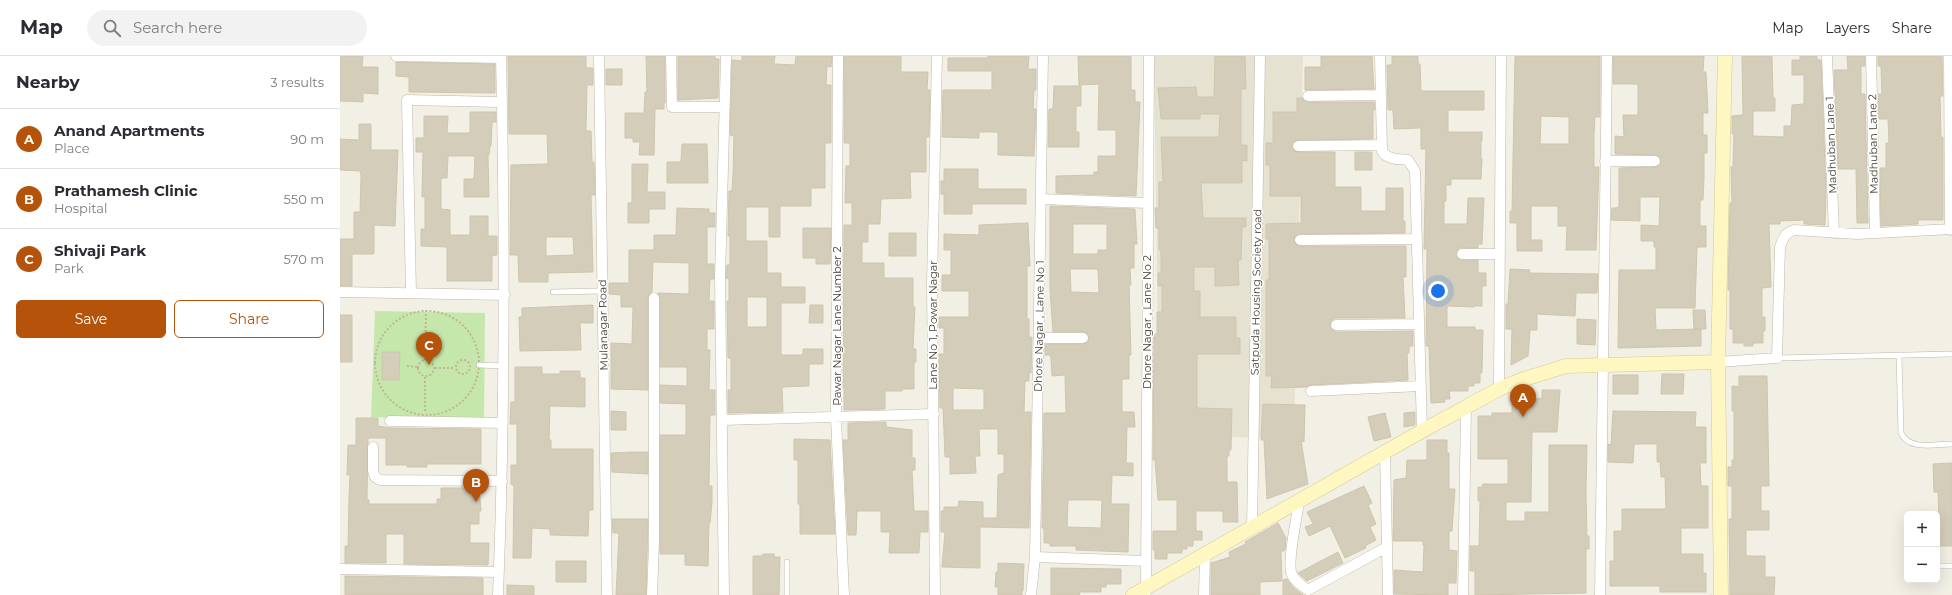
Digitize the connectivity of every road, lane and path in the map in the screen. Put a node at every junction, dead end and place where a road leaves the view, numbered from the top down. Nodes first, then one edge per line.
1 (396, 56) edge
2 (599, 56) edge
3 (671, 56) edge
4 (726, 56) edge
5 (838, 56) edge
6 (937, 56) edge
7 (1043, 56) edge
8 (1149, 56) edge
9 (1260, 56) edge
10 (1380, 56) edge
11 (1501, 56) edge
12 (1607, 56) edge
13 (1725, 56) edge
14 (1827, 56) edge
15 (1871, 56) edge
16 (1949, 56) edge
17 (501, 57) edge
18 (1381, 95) junction
19 (1308, 96) dead end
20 (501, 102) junction
21 (725, 107) junction
22 (1382, 145) junction
23 (1298, 146) dead end
24 (1605, 161) junction
25 (1655, 161) dead end
26 (1041, 199) junction
27 (1147, 202) junction
28 (1951, 230) edge
29 (1875, 232) junction
30 (1834, 233) junction
31 (1417, 239) junction
32 (1300, 240) dead end
33 (1462, 254) dead end
34 (1500, 254) junction
35 (602, 291) junction
36 (340, 292) edge
37 (553, 292) dead end
38 (411, 293) junction
39 (505, 295) junction
40 (654, 298) dead end
41 (426, 311) junction
42 (1419, 324) junction
43 (1336, 325) dead end
44 (1039, 338) junction
45 (1083, 338) dead end
46 (1952, 354) edge
47 (1899, 355) junction
48 (1777, 358) junction
49 (425, 360) junction
50 (1718, 362) junction
51 (479, 365) junction
52 (1603, 365) junction
53 (407, 366) dead end
54 (504, 366) junction
55 (418, 367) junction
56 (434, 368) junction
57 (456, 368) junction
58 (425, 376) junction
59 (1421, 386) junction
60 (1499, 389) junction
61 (1311, 391) dead end
62 (1466, 408) junction
63 (934, 414) junction
64 (425, 415) junction
65 (836, 418) junction
66 (723, 420) junction
67 (390, 421) dead end
68 (504, 423) junction
69 (1422, 431) junction
70 (1952, 444) edge
71 (373, 447) dead end
72 (1385, 452) junction
73 (502, 481) junction
74 (1299, 501) junction
75 (1252, 528) junction
76 (1387, 547) junction
77 (1205, 554) junction
78 (1035, 557) junction
79 (1146, 561) junction
80 (787, 562) dead end
81 (1940, 566) dead end
82 (1952, 566) edge
83 (340, 569) edge
84 (499, 572) junction
85 (1146, 591) edge
86 (1308, 592) edge
87 (498, 595) edge
88 (607, 595) edge
89 (652, 595) edge
90 (724, 595) edge
91 (787, 595) edge
92 (844, 595) edge
93 (935, 595) edge
94 (1031, 595) edge
95 (1133, 595) edge
96 (1204, 595) edge
97 (1388, 595) edge
98 (1464, 595) edge
99 (1600, 595) edge
100 (1721, 595) edge

1 - 17 street
2 - 35 street, Mulanagar Road
3 - 21 street
4 - 21 street
5 - 65 street, Pawar Nagar Lane Number 2
6 - 63 street, Lane No 1, Powar Nagar
7 - 26 street, Dhore Nagar , Lane No 1
8 - 27 street, Dhore Nagar , Lane No 2
9 - 75 street, Satpuda Housing Society road
10 - 18 street
11 - 34 street
12 - 24 street
13 - 50 street
14 - 30 street, Madhuban Lane 1
15 - 29 street, Madhuban Lane 2
16 - 28 street
17 - 20 street
18 - 19 street
18 - 22 street
20 - 38 street
20 - 39 street
21 - 66 street
22 - 23 street
22 - 31 street
24 - 25 street
24 - 52 street
26 - 27 street
26 - 44 street, Dhore Nagar , Lane No 1
27 - 79 street, Dhore Nagar , Lane No 2
28 - 29 street
29 - 30 street
30 - 48 street
31 - 32 street
31 - 42 street
33 - 34 street
34 - 60 street
35 - 37 lane
35 - 88 street, Mulanagar Road
36 - 38 street
38 - 39 street
39 - 54 street
40 - 89 street
41 - 49 path
41 - 51 path
41 - 64 path
42 - 43 street
42 - 59 street
44 - 45 street
44 - 78 street, Dhore Nagar , Lane No 1
46 - 47 lane
47 - 48 lane
47 - 70 lane
48 - 50 street
49 - 55 path
49 - 56 path
50 - 52 street
50 - 100 street
51 - 54 lane
51 - 64 path
52 - 60 street
52 - 99 street
53 - 55 path
54 - 68 street
55 - 58 path
56 - 57 path
56 - 58 path
57 - 57 path
58 - 64 path
59 - 61 street
59 - 69 street
60 - 62 street
62 - 69 street
62 - 98 street
63 - 65 street
63 - 93 street, Lane No 1, Powar Nagar
65 - 66 street
65 - 92 street, Pawar Nagar Lane Number 2
66 - 90 street
67 - 68 street
68 - 73 street
69 - 72 street
71 - 73 street
72 - 74 street
72 - 76 street
73 - 84 street
74 - 75 street
74 - 86 street
75 - 77 street
76 - 86 street
76 - 97 street
77 - 85 street
77 - 96 street
78 - 79 street
78 - 94 street, Dhore Nagar , Lane No 1
79 - 85 street, Dhore Nagar , Lane No 2
80 - 91 lane
81 - 82 lane
83 - 84 street
84 - 87 street
85 - 95 street

